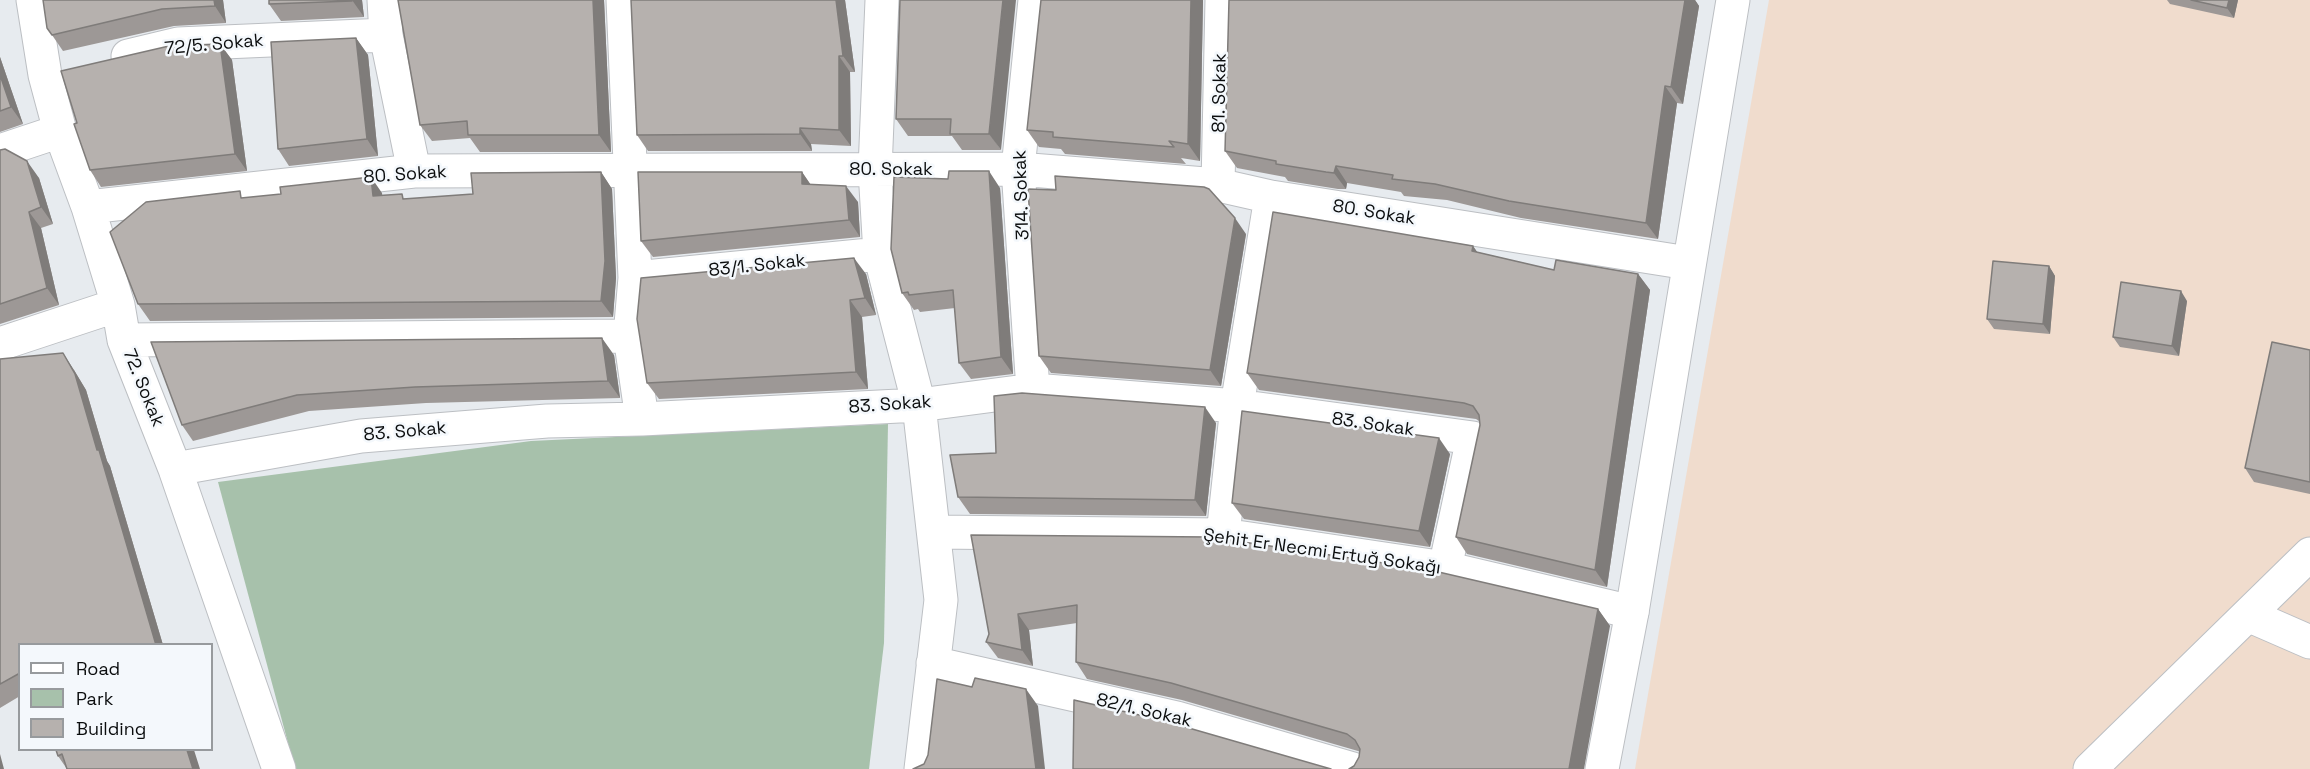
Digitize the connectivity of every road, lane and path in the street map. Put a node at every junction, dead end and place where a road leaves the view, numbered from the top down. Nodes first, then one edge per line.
1 (33, 0) edge
2 (384, 0) edge
3 (623, 0) edge
4 (882, 0) edge
5 (1035, 0) edge
6 (1222, 0) edge
7 (1733, 0) edge
8 (386, 35) junction
9 (45, 75) junction
10 (60, 131) junction
11 (0, 151) edge
12 (1018, 169) junction
13 (875, 170) junction
14 (414, 171) junction
15 (630, 171) junction
16 (1218, 185) junction
17 (1271, 196) junction
18 (88, 207) junction
19 (880, 254) junction
20 (1688, 263) junction
21 (635, 278) junction
22 (118, 305) junction
23 (630, 336) junction
24 (124, 340) junction
25 (0, 344) edge
26 (1033, 390) junction
27 (919, 405) junction
28 (1237, 406) junction
29 (642, 419) junction
30 (175, 469) junction
31 (935, 532) junction
32 (1223, 536) junction
33 (2310, 554) edge
34 (1444, 568) junction
35 (1632, 612) junction
36 (2248, 615) junction
37 (2310, 642) edge
38 (933, 663) junction
39 (279, 769) edge
40 (921, 769) edge
41 (1353, 769) edge
42 (1602, 769) edge
43 (2090, 769) edge

1 - 9 street, 72. Sokak
2 - 8 street
3 - 15 street
4 - 13 street
5 - 12 street, 314. Sokak
6 - 16 street, 81. Sokak
7 - 20 street
8 - 9 street, 72/5. Sokak
8 - 14 street
9 - 10 street, 72. Sokak
10 - 11 street
10 - 18 street, 72. Sokak
12 - 13 street, 80. Sokak
12 - 16 street, 80. Sokak
12 - 26 street, 314. Sokak
13 - 15 street, 80. Sokak
13 - 19 street
14 - 15 street, 80. Sokak
14 - 18 street, 80. Sokak
15 - 21 street
16 - 17 street, 80. Sokak
17 - 20 street, 80. Sokak
17 - 28 street
18 - 22 street, 72. Sokak
19 - 21 street, 83/1. Sokak
19 - 27 street
20 - 35 street
21 - 23 street
22 - 24 street, 72. Sokak
22 - 25 street
23 - 24 street
23 - 29 street
24 - 30 street, 72. Sokak
26 - 27 street, 83. Sokak
26 - 28 street, 83. Sokak
27 - 29 street, 83. Sokak
27 - 31 street
28 - 32 street
28 - 34 street, 83. Sokak
29 - 30 street, 83. Sokak
30 - 39 street, 72. Sokak
31 - 32 street, Şehit Er Necmi Ertuğ Sokağı
31 - 38 street
32 - 34 street, Şehit Er Necmi Ertuğ Sokağı
33 - 36 street
34 - 35 street, Şehit Er Necmi Ertuğ Sokağı
35 - 42 street
36 - 37 street
36 - 43 street
38 - 40 street
38 - 41 street, 82/1. Sokak

